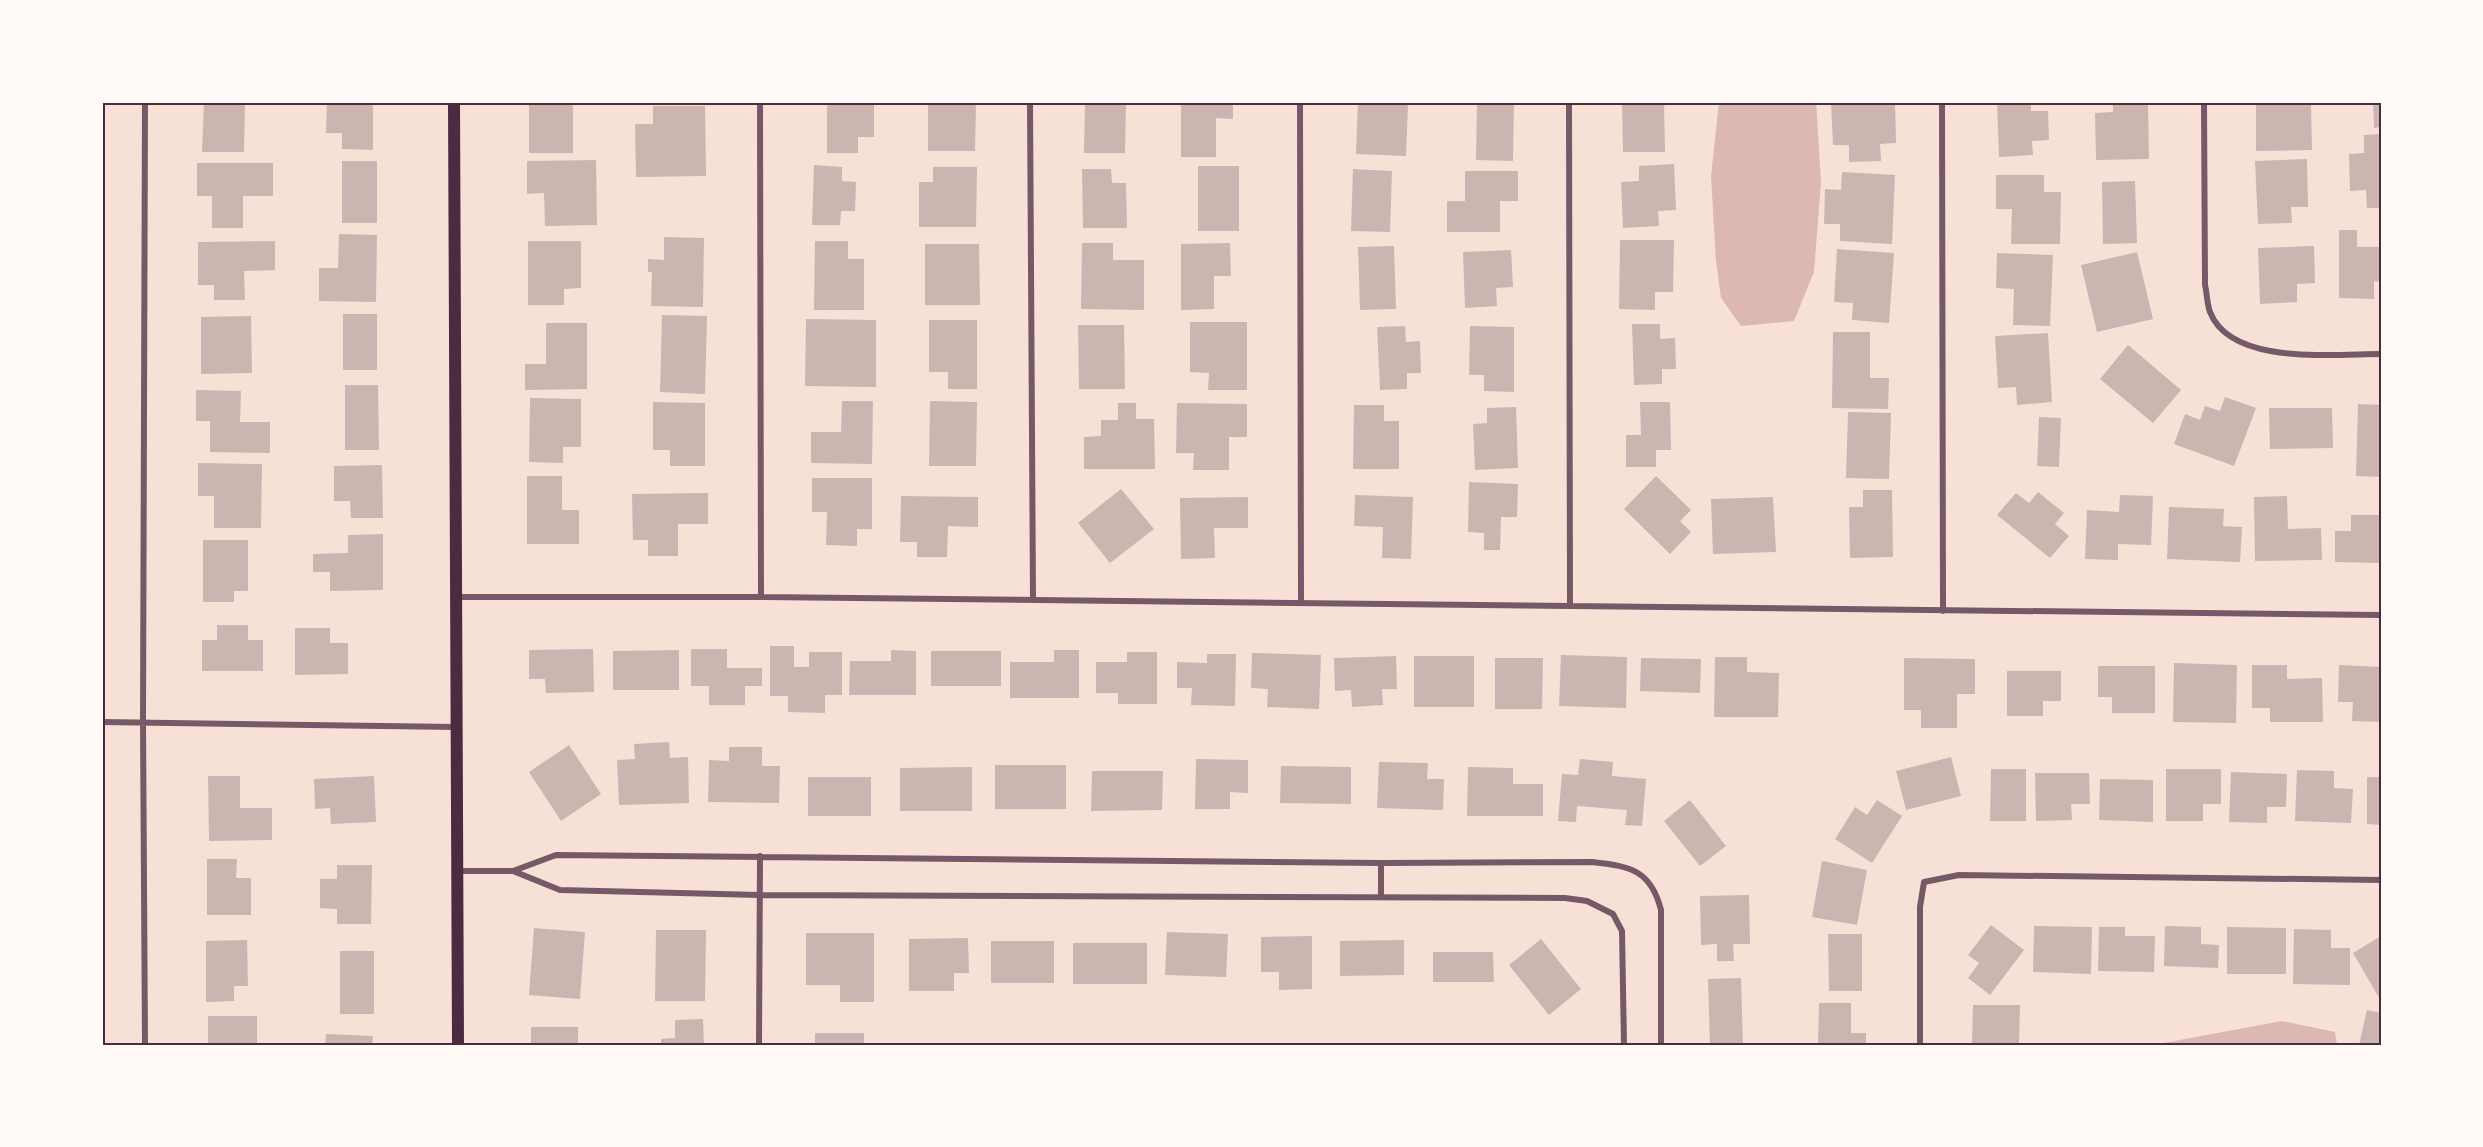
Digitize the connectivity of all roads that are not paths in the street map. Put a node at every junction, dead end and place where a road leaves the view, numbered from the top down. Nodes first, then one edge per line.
1 (146, 102) edge
2 (454, 102) edge
3 (760, 102) edge
4 (1030, 102) edge
5 (1300, 102) edge
6 (1569, 102) edge
7 (1942, 102) edge
8 (2204, 102) edge
9 (2381, 354) edge
10 (456, 597) junction
11 (761, 597) junction
12 (1033, 600) junction
13 (1301, 602) junction
14 (1570, 606) junction
15 (1943, 611) junction
16 (2381, 615) edge
17 (102, 722) edge
18 (143, 722) junction
19 (456, 728) junction
20 (760, 856) junction
21 (1381, 863) junction
22 (457, 871) junction
23 (513, 871) junction
24 (2381, 880) edge
25 (759, 895) junction
26 (1381, 897) junction
27 (145, 1045) edge
28 (458, 1045) edge
29 (759, 1045) edge
30 (1624, 1045) edge
31 (1661, 1045) edge
32 (1920, 1045) edge

1 - 18 street
2 - 10 main road
3 - 11 street
4 - 12 street
5 - 13 street
6 - 14 street
7 - 15 street
8 - 9 street
10 - 11 street
10 - 19 main road
11 - 12 street
12 - 13 street
13 - 14 street
14 - 15 street
15 - 16 street
17 - 18 street
18 - 19 street
18 - 27 street
19 - 22 main road
20 - 21 street
20 - 23 street
20 - 25 street
21 - 26 street
21 - 31 street
22 - 23 street
22 - 28 main road
23 - 25 street
24 - 32 street
25 - 26 street
25 - 29 street
26 - 30 street

